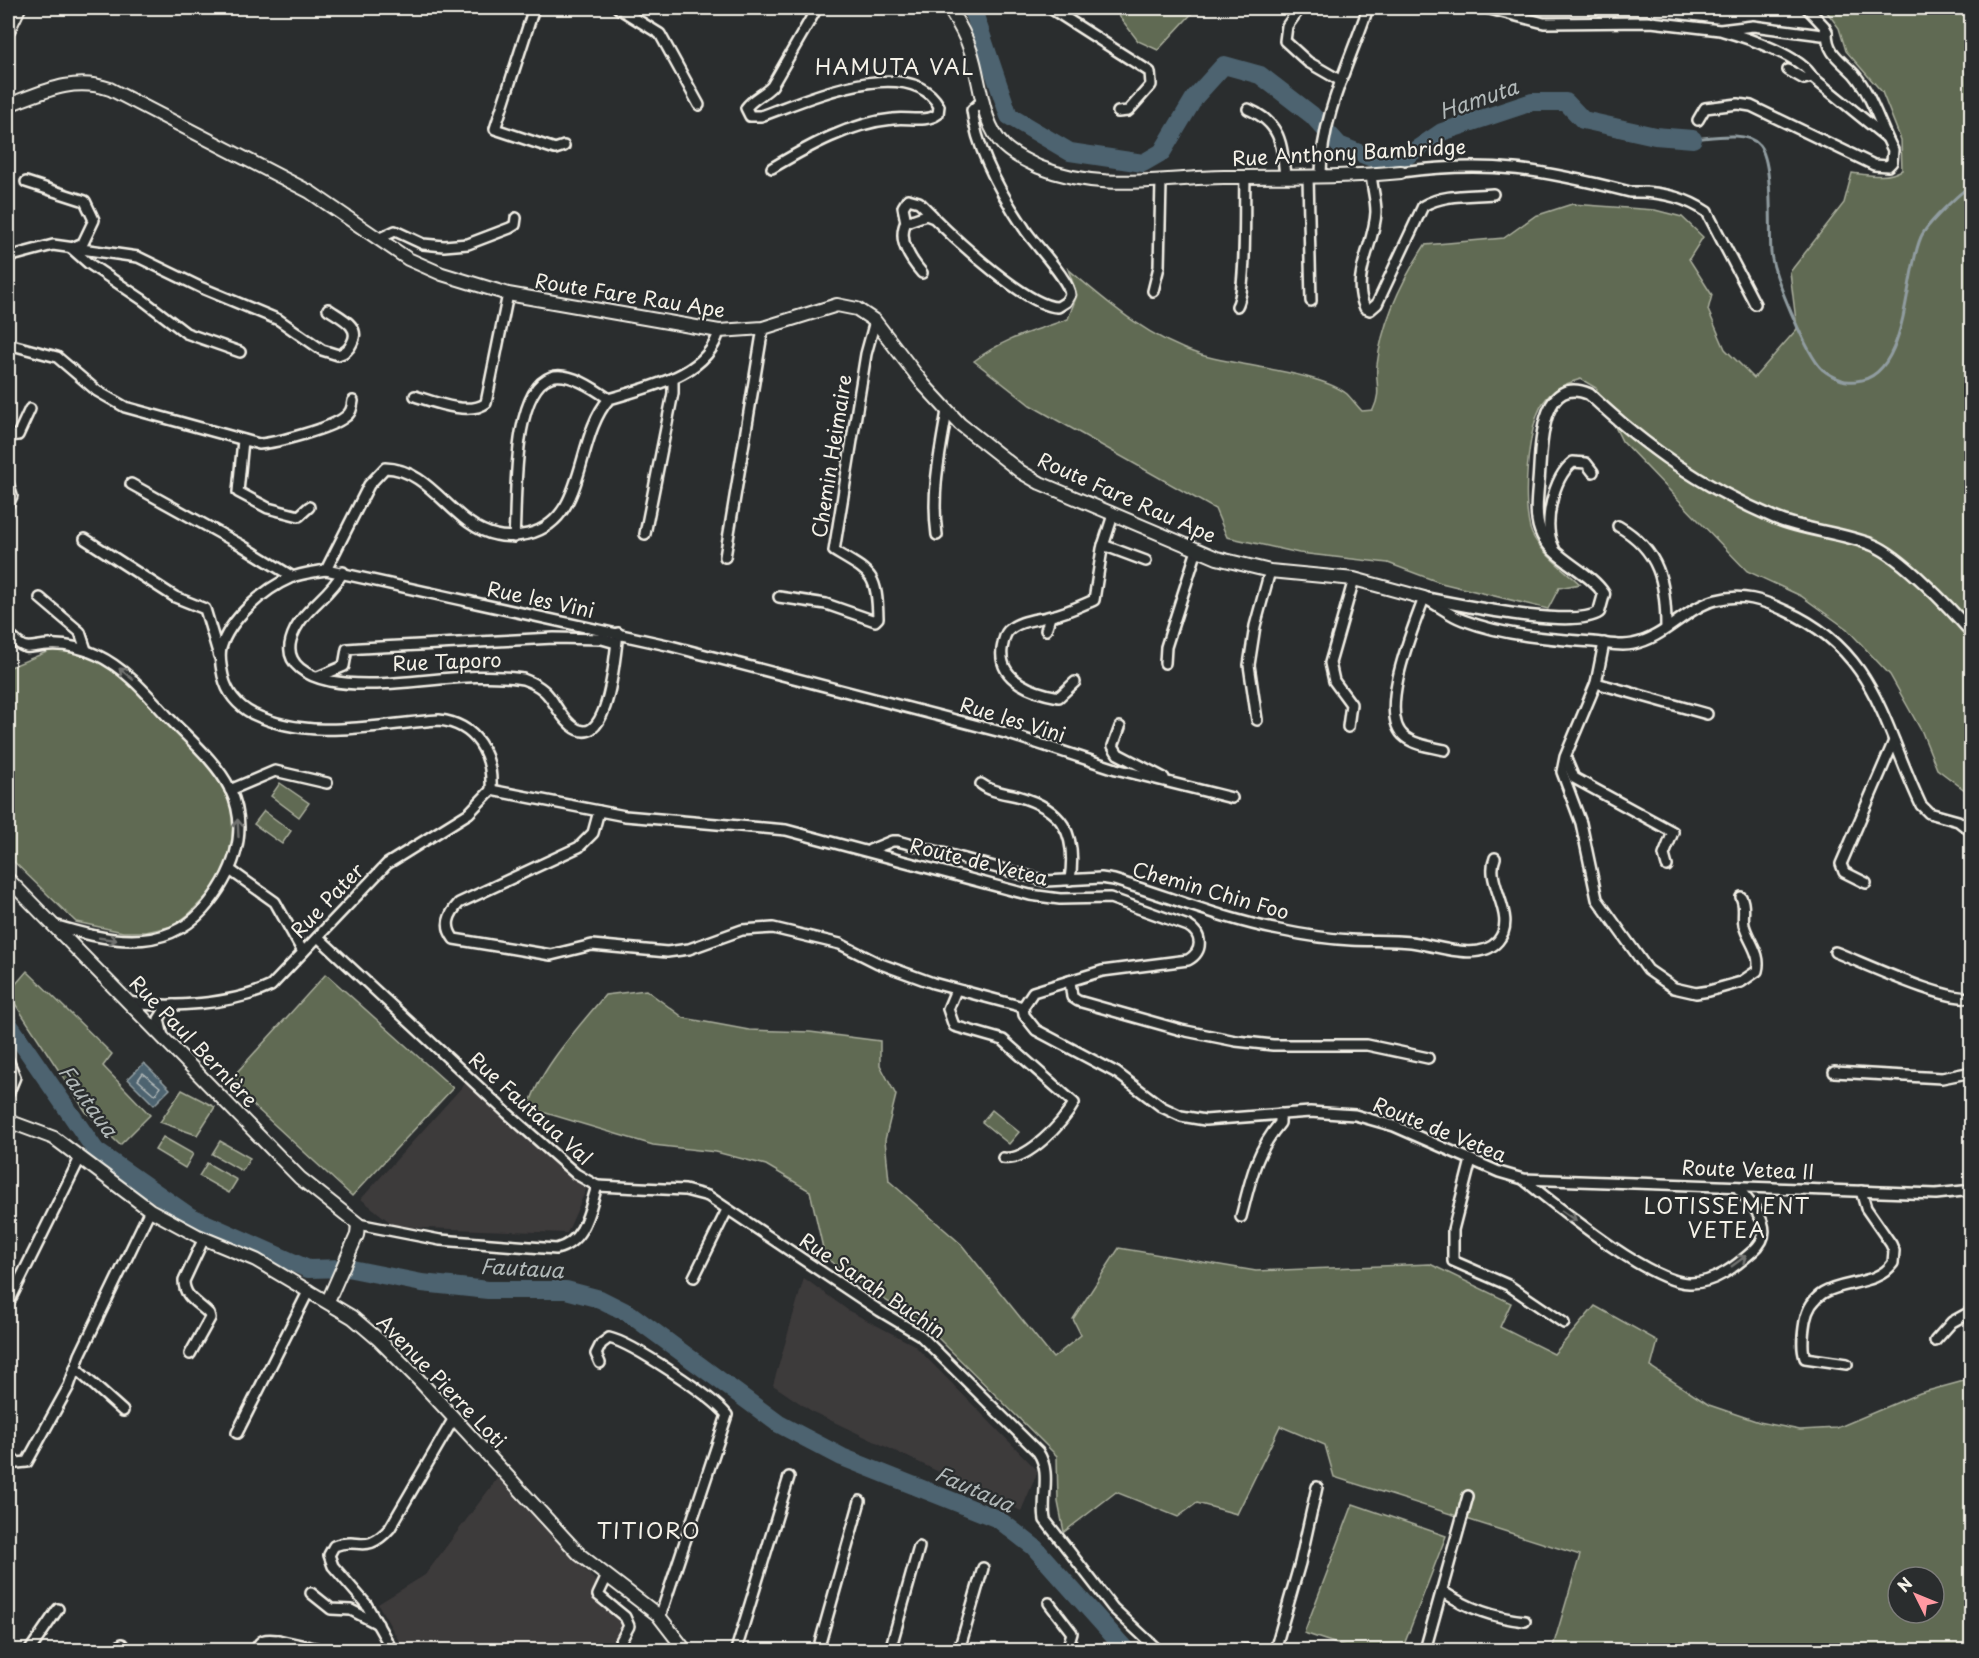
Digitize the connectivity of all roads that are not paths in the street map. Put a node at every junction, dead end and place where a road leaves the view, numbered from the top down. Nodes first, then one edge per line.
1 (19, 8) edge
2 (534, 8) edge
3 (618, 8) edge
4 (817, 8) edge
5 (949, 8) edge
6 (1050, 8) edge
7 (1300, 8) edge
8 (1368, 8) edge
9 (1487, 8) edge
10 (1807, 8) edge
11 (1720, 30) junction
12 (8, 31) edge
13 (1827, 32) junction
14 (1788, 70) dead end
15 (1812, 77) junction
16 (1341, 81) junction
17 (982, 100) junction
18 (8, 105) edge
19 (699, 105) dead end
20 (1248, 109) dead end
21 (1118, 112) dead end
22 (1698, 120) dead end
23 (1886, 137) junction
24 (564, 146) dead end
25 (772, 168) dead end
26 (1401, 172) joint
27 (1321, 174) junction
28 (1371, 174) junction
29 (1245, 177) junction
30 (1285, 177) junction
31 (1308, 177) junction
32 (26, 182) dead end
33 (1161, 182) junction
34 (1493, 194) dead end
35 (516, 218) dead end
36 (934, 218) junction
37 (906, 222) junction
38 (378, 239) junction
39 (75, 250) junction
40 (8, 257) edge
41 (922, 273) dead end
42 (1153, 291) dead end
43 (508, 294) junction
44 (1311, 301) dead end
45 (1755, 304) dead end
46 (1237, 306) dead end
47 (328, 309) dead end
48 (874, 321) junction
49 (763, 328) junction
50 (718, 331) junction
51 (8, 344) edge
52 (240, 352) dead end
53 (673, 378) junction
54 (415, 396) dead end
55 (609, 399) junction
56 (353, 401) dead end
57 (30, 409) dead end
58 (947, 411) junction
59 (8, 436) edge
60 (243, 440) junction
61 (1593, 472) dead end
62 (8, 483) edge
63 (131, 484) dead end
64 (8, 505) edge
65 (309, 507) dead end
66 (1113, 515) junction
67 (1618, 526) dead end
68 (645, 534) dead end
69 (937, 535) dead end
70 (514, 537) junction
71 (85, 539) dead end
72 (1102, 545) junction
73 (1197, 550) junction
74 (1555, 550) junction
75 (725, 557) dead end
76 (1146, 561) dead end
77 (326, 570) junction
78 (1270, 571) junction
79 (343, 572) junction
80 (292, 577) junction
81 (1354, 579) junction
82 (779, 597) dead end
83 (40, 598) dead end
84 (1424, 598) junction
85 (1050, 617) junction
86 (1666, 628) junction
87 (1046, 630) dead end
88 (618, 633) junction
89 (1971, 633) edge
90 (8, 634) edge
91 (1604, 643) junction
92 (616, 644) junction
93 (86, 650) junction
94 (220, 658) junction
95 (1165, 663) dead end
96 (317, 677) junction
97 (1075, 682) dead end
98 (1596, 683) junction
99 (1707, 714) dead end
100 (1257, 720) dead end
101 (1120, 727) dead end
102 (1348, 727) dead end
103 (1894, 741) junction
104 (1445, 750) dead end
105 (1566, 756) junction
106 (327, 783) dead end
107 (981, 784) dead end
108 (1172, 784) junction
109 (230, 790) junction
110 (491, 790) junction
111 (1232, 798) dead end
112 (599, 811) junction
113 (1971, 832) edge
114 (868, 850) junction
115 (1495, 858) dead end
116 (1666, 866) dead end
117 (230, 870) junction
118 (8, 879) edge
119 (1070, 880) junction
120 (1866, 883) dead end
121 (1741, 897) dead end
122 (52, 924) junction
123 (318, 937) junction
124 (303, 952) junction
125 (1835, 952) dead end
126 (1070, 981) junction
127 (956, 990) junction
128 (1971, 997) edge
129 (128, 1002) junction
130 (178, 1003) junction
131 (1023, 1007) junction
132 (163, 1039) junction
133 (1428, 1058) dead end
134 (8, 1060) edge
135 (1834, 1072) dead end
136 (1971, 1072) edge
137 (8, 1094) edge
138 (1280, 1114) junction
139 (8, 1121) edge
140 (80, 1158) junction
141 (1003, 1158) dead end
142 (1471, 1160) junction
143 (1523, 1179) junction
144 (597, 1186) junction
145 (1737, 1186) junction
146 (1971, 1190) edge
147 (1861, 1191) junction
148 (150, 1210) junction
149 (727, 1210) junction
150 (1241, 1217) dead end
151 (358, 1224) junction
152 (204, 1238) junction
153 (693, 1277) dead end
154 (309, 1290) junction
155 (328, 1301) junction
156 (8, 1304) edge
157 (1971, 1311) edge
158 (1564, 1323) dead end
159 (1935, 1341) dead end
160 (190, 1354) dead end
161 (600, 1363) dead end
162 (1847, 1364) dead end
163 (75, 1368) junction
164 (123, 1411) dead end
165 (454, 1418) junction
166 (237, 1433) dead end
167 (9, 1455) edge
168 (789, 1477) dead end
169 (1317, 1487) dead end
170 (1468, 1496) dead end
171 (860, 1501) dead end
172 (919, 1547) dead end
173 (983, 1568) dead end
174 (607, 1576) junction
175 (1443, 1587) junction
176 (311, 1593) dead end
177 (1049, 1603) dead end
178 (58, 1609) dead end
179 (660, 1617) junction
180 (1525, 1621) dead end
181 (378, 1624) junction
182 (278, 1640) junction
183 (30, 1650) edge
184 (256, 1650) edge
185 (270, 1650) edge
186 (324, 1650) edge
187 (392, 1650) edge
188 (616, 1650) edge
189 (685, 1650) edge
190 (736, 1650) edge
191 (818, 1650) edge
192 (890, 1650) edge
193 (959, 1650) edge
194 (1066, 1650) edge
195 (1158, 1650) edge
196 (1244, 1650) edge
197 (1266, 1650) edge
198 (1275, 1650) edge
199 (1425, 1650) edge

1 - 12 main road
2 - 24 street
3 - 19 street
4 - 25 street
5 - 17 main road, Rue Anthony Bambridge
6 - 21 street
7 - 16 street
8 - 16 street
9 - 11 street
10 - 13 street
11 - 13 street
11 - 15 street
13 - 23 street
14 - 15 street
15 - 23 street
16 - 27 street
17 - 33 main road, Rue Anthony Bambridge
17 - 36 street
18 - 38 main road, Route Fare Rau Ape
20 - 30 street
22 - 23 street
26 - 28 main road, Rue Anthony Bambridge
26 - 45 street, Rue Anthony Bambridge
27 - 28 main road, Rue Anthony Bambridge
27 - 31 main road, Rue Anthony Bambridge
28 - 34 street
29 - 30 main road, Rue Anthony Bambridge
29 - 33 main road, Rue Anthony Bambridge
29 - 46 street
30 - 31 main road, Rue Anthony Bambridge
31 - 44 street
32 - 39 street
33 - 42 street
35 - 38 street
36 - 37 street
36 - 37 street
37 - 41 street
38 - 43 main road, Route Fare Rau Ape
39 - 40 street
39 - 47 street
39 - 52 street
43 - 50 main road, Route Fare Rau Ape
43 - 54 street
48 - 49 main road, Route Fare Rau Ape
48 - 58 main road, Route Fare Rau Ape
48 - 82 street, Chemin Heimaire
49 - 50 main road, Route Fare Rau Ape
49 - 75 street
50 - 53 street
51 - 60 street
53 - 55 street
53 - 68 street
55 - 70 street
55 - 70 street
56 - 60 street
57 - 59 street
58 - 66 main road, Route Fare Rau Ape
58 - 69 street
60 - 65 street
61 - 74 street
62 - 64 street
63 - 80 street
66 - 72 street
66 - 73 main road, Route Fare Rau Ape
67 - 86 street
70 - 77 street
71 - 94 street
72 - 76 street
72 - 85 street
73 - 78 main road, Route Fare Rau Ape
73 - 95 street
74 - 84 street
74 - 89 street
77 - 79 street, Rue les Vini
77 - 80 street, Rue les Vini
78 - 81 main road, Route Fare Rau Ape
78 - 100 street
79 - 88 street, Rue les Vini
79 - 96 street, Rue Taporo
80 - 94 street, Rue les Vini
81 - 84 main road, Route Fare Rau Ape
81 - 102 street
83 - 93 street
84 - 91 street
84 - 104 street
85 - 87 street
85 - 97 street
86 - 91 street
86 - 103 street
88 - 92 street, Rue Taporo
88 - 108 street, Rue les Vini
90 - 93 street
91 - 98 street
92 - 96 street
92 - 96 street, Rue Taporo
109 -> 93 street
94 - 110 street
98 - 99 street
98 - 105 street
101 - 108 street
103 - 113 street
103 - 120 street
105 - 116 street
105 - 121 street
106 - 109 street
107 - 119 street
108 - 111 street, Rue les Vini
117 -> 109 street
110 - 112 street, Route de Vetea
110 - 123 street, Rue Pater
112 - 114 street, Route de Vetea
112 - 127 street
114 - 119 street, Chemin Chin Foo
114 - 126 street, Route de Vetea
115 - 119 street, Chemin Chin Foo
122 -> 117 street
117 - 124 street
118 - 122 main road, Rue Paul Bernière
122 - 129 main road, Rue Paul Bernière
123 - 124 street, Rue Pater
123 - 144 street, Rue Fautaua Val
124 - 130 street, Rue Pater
125 - 128 street
126 - 131 street, Route de Vetea
126 - 133 street
127 - 131 street
127 - 141 street
129 - 130 street, Rue Pater
129 - 132 main road, Rue Paul Bernière
130 - 132 street
131 - 138 street, Route de Vetea
132 - 151 main road, Rue Paul Bernière
134 - 137 street
135 - 136 street
138 - 142 street, Route de Vetea
138 - 150 street
139 - 140 main road, Avenue Pierre Loti
140 - 148 main road, Avenue Pierre Loti
140 - 156 street
142 - 143 street, Route de Vetea
142 - 158 street
143 - 145 street, Route Vetea II
143 -> 145 street
144 - 149 street, Rue Sarah Buchin
144 - 151 street, Rue Fautaua Val
145 - 147 street, Route Vetea II
146 - 147 street, Route Vetea II
147 - 162 street
148 - 152 main road, Avenue Pierre Loti
148 - 163 street
149 - 153 street
149 - 195 street, Rue Sarah Buchin
151 - 155 main road
152 - 154 main road, Avenue Pierre Loti
152 - 160 street
154 - 155 main road, Avenue Pierre Loti
154 - 166 street
155 - 165 main road, Avenue Pierre Loti
157 - 159 street
161 - 179 street
163 - 164 street
163 - 167 street
165 - 174 main road, Avenue Pierre Loti
165 - 181 street
168 - 190 street
169 - 198 street
170 - 175 street
171 - 191 street
172 - 192 street
173 - 193 street
174 - 179 main road, Avenue Pierre Loti
174 - 188 street
175 - 180 street
175 - 199 street
176 - 181 street
177 - 194 street
178 - 183 street
179 - 189 main road, Avenue Pierre Loti
181 - 187 street
182 - 184 street
182 - 185 street
182 - 186 street
196 - 197 street

